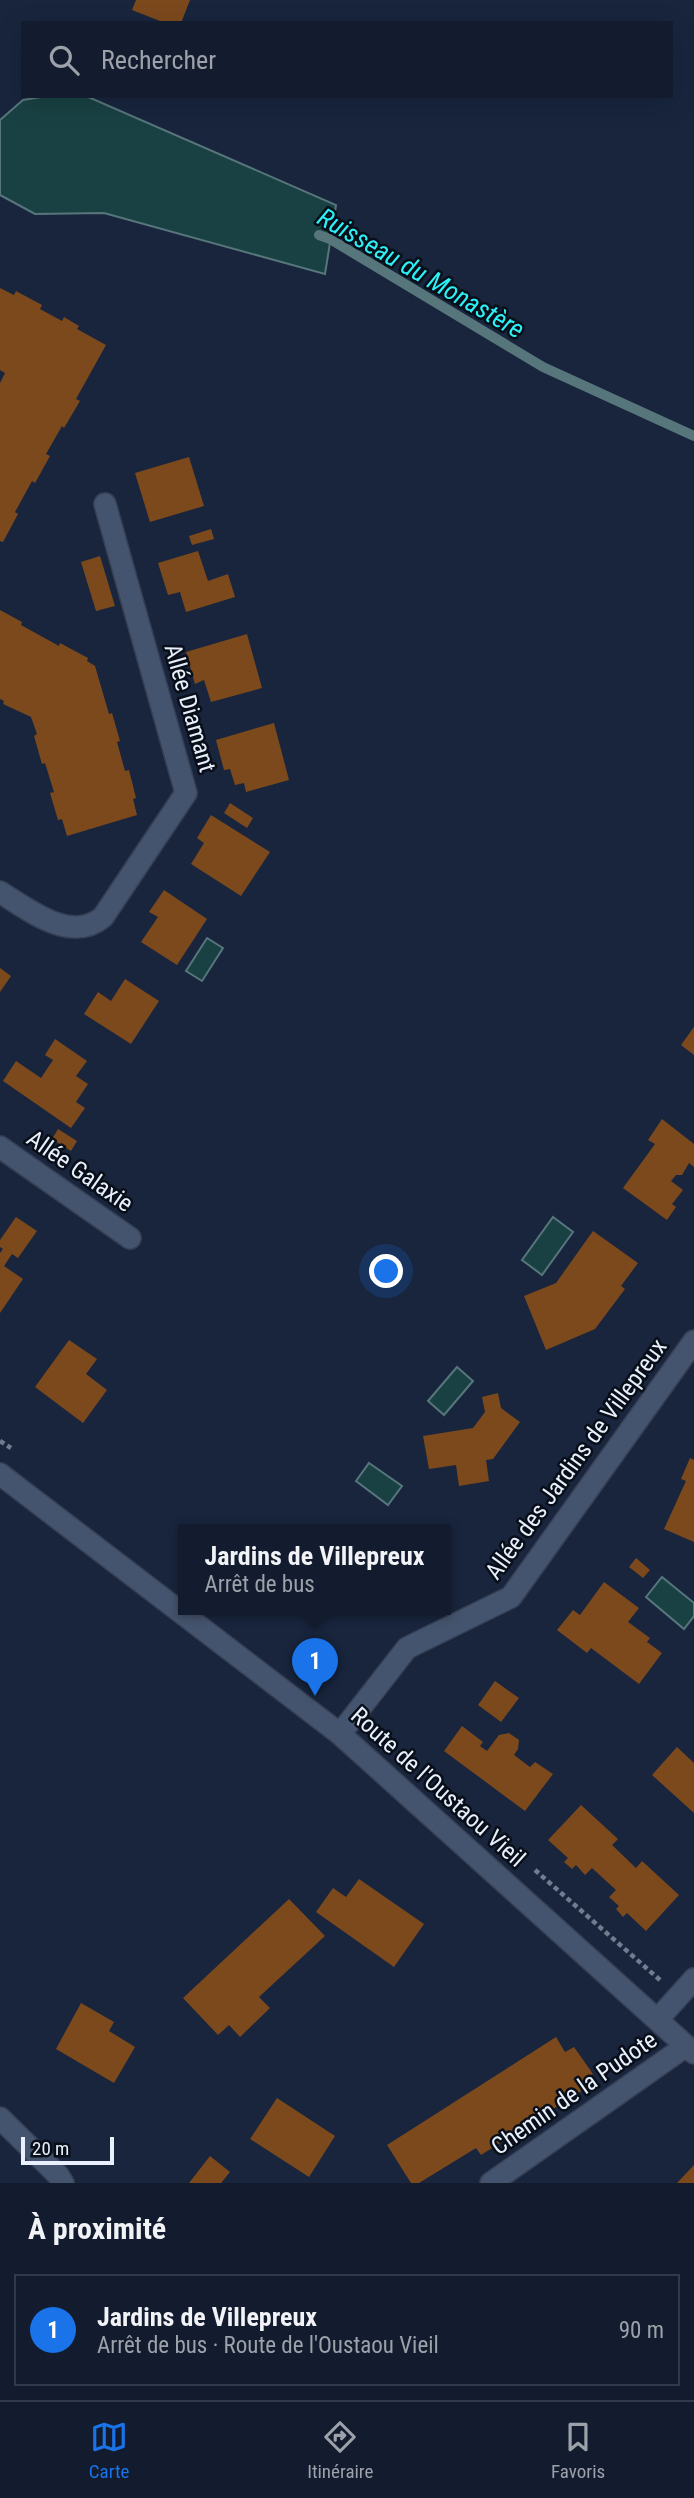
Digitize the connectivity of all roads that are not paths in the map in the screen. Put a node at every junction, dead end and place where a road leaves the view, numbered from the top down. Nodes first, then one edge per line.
1 (105, 504) dead end
2 (0, 892) edge
3 (0, 1147) edge
4 (130, 1238) dead end
5 (694, 1341) edge
6 (0, 1474) edge
7 (178, 1610) edge
8 (184, 1615) edge
9 (340, 1734) junction
10 (694, 1979) edge
11 (658, 2019) junction
12 (690, 2050) edge
13 (0, 2118) edge
14 (62, 2183) edge
15 (491, 2183) edge

1 - 2 street, Allée Diamant
3 - 4 street, Allée Galaxie
5 - 9 street, Allée des Jardins de Villepreux
6 - 7 street, Route de l'Oustaou Vieil
8 - 9 street, Route de l'Oustaou Vieil
9 - 11 street, Route de l'Oustaou Vieil
10 - 11 street
11 - 12 street, Route de l'Oustaou Vieil
12 - 15 street, Chemin de la Pudote
13 - 14 street

